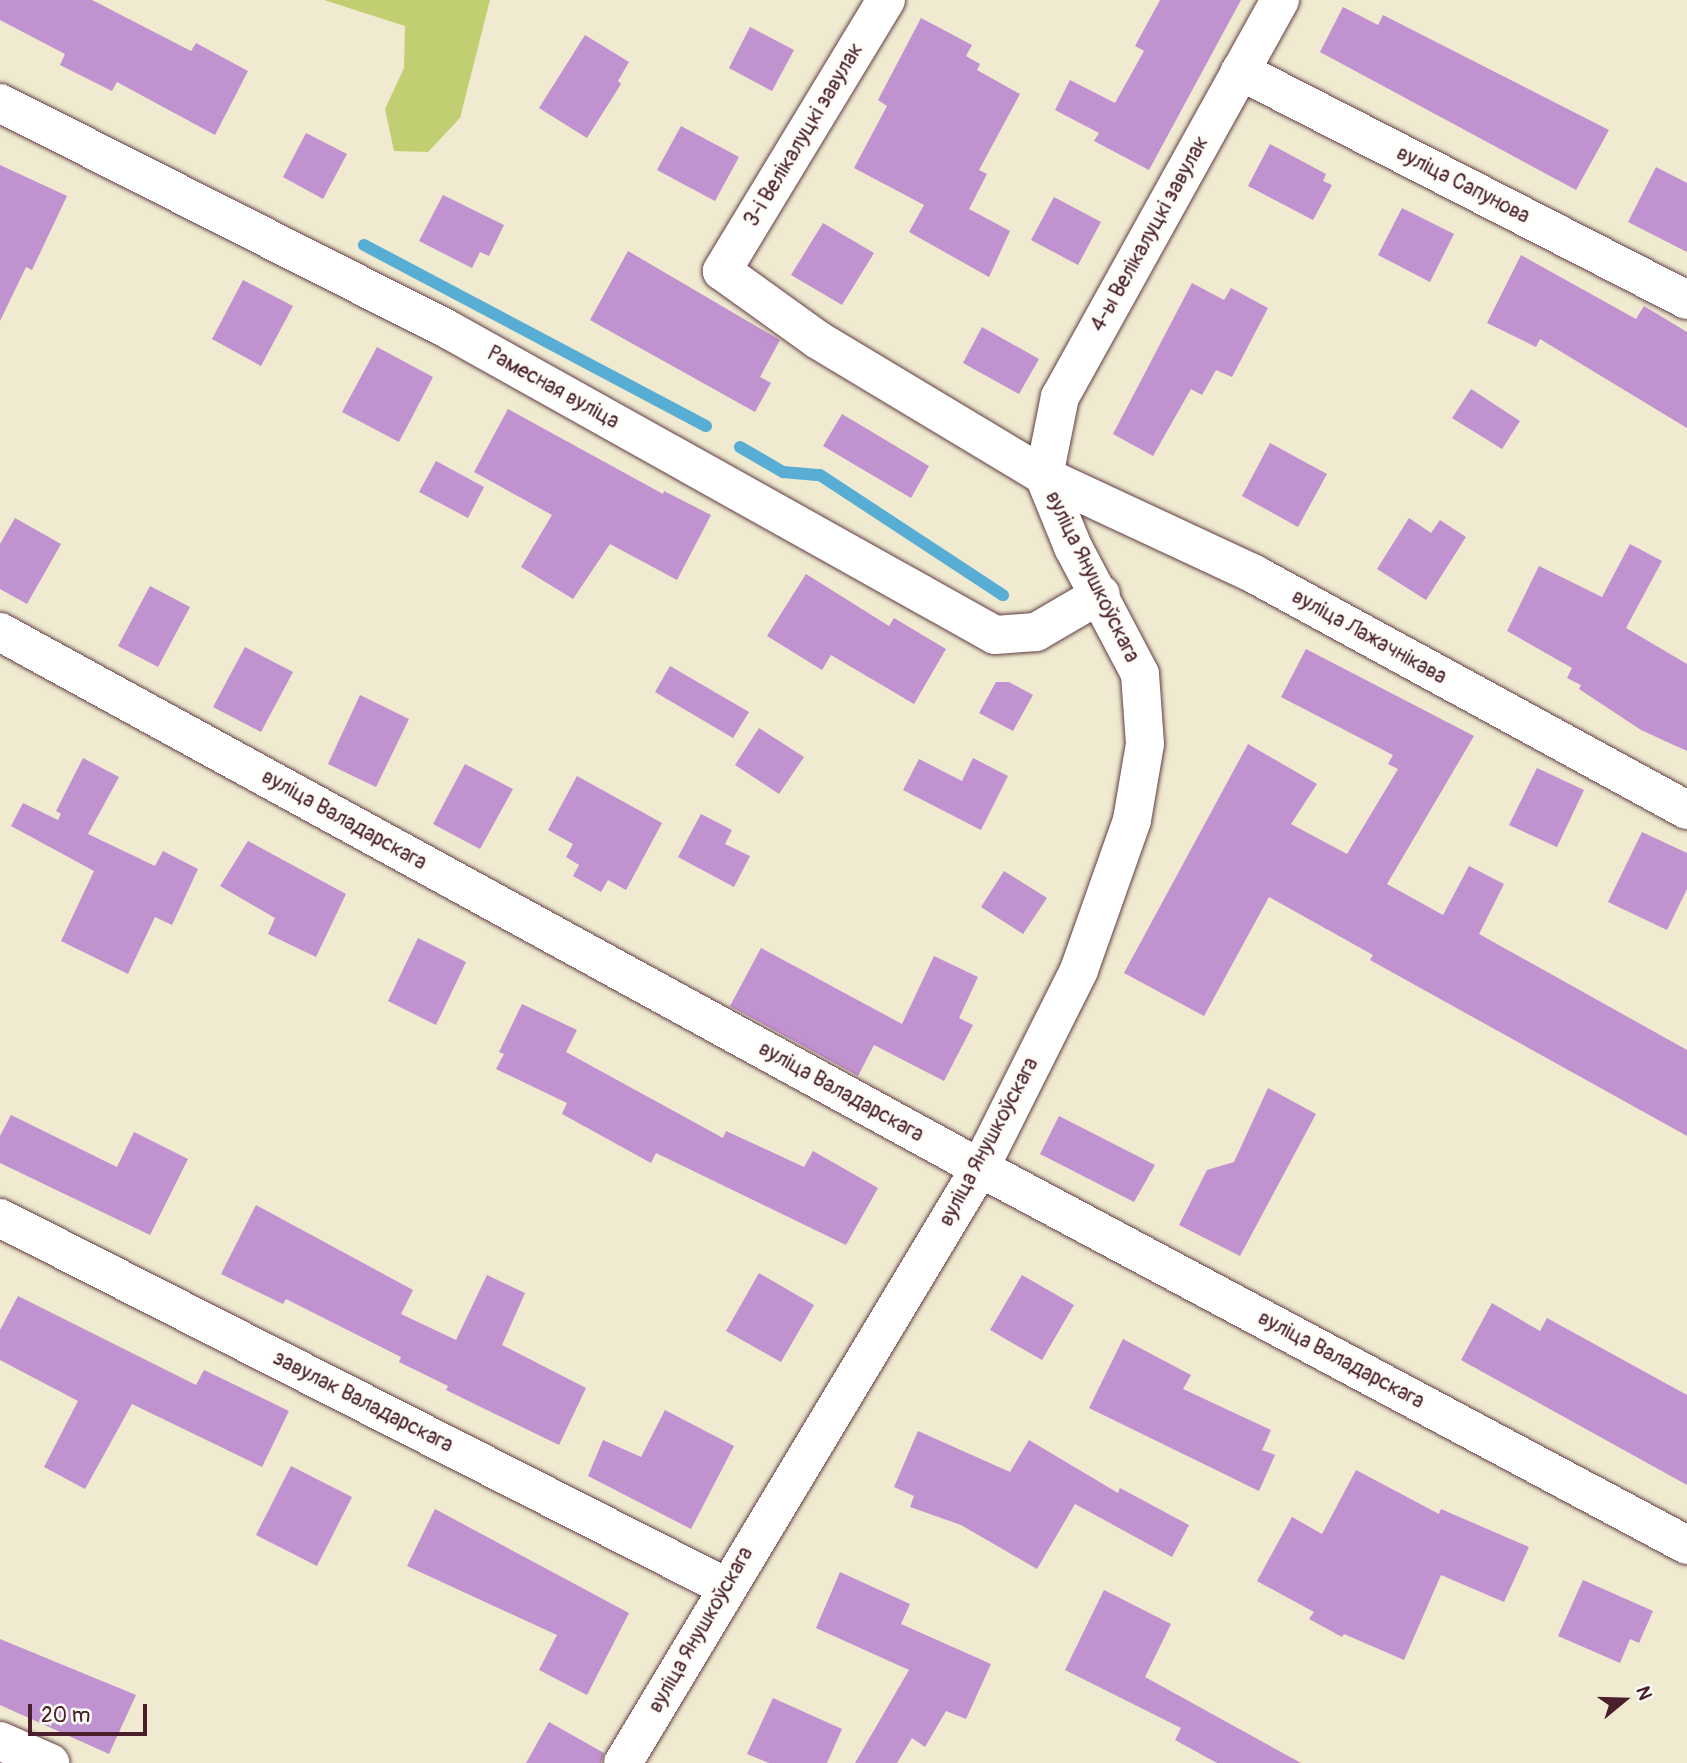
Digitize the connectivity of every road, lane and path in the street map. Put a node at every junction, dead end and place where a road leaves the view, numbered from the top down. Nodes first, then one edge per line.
1 (886, 0) edge
2 (1280, 0) edge
3 (1240, 71) junction
4 (0, 103) edge
5 (722, 271) joint
6 (1687, 300) edge
7 (1044, 476) junction
8 (1101, 594) junction
9 (0, 632) edge
10 (1687, 810) edge
11 (980, 1168) junction
12 (0, 1218) edge
13 (1687, 1545) edge
14 (726, 1587) junction
15 (0, 1741) edge
16 (50, 1763) edge
17 (623, 1763) edge

1 - 5 street, 3-і Велікалуцкі завулак
2 - 3 street, 4-ы Велікалуцкі завулак
3 - 6 street, вуліца Сапунова
3 - 7 street, 4-ы Велікалуцкі завулак
4 - 8 street, Рамесная вуліца
5 - 7 street, вуліца Лажачнікава
7 - 8 street, вуліца Янушкоўскага
7 - 10 street, вуліца Лажачнікава
8 - 11 street, вуліца Янушкоўскага
9 - 11 street, вуліца Валадарскага
11 - 13 street, вуліца Валадарскага
11 - 14 street, вуліца Янушкоўскага
12 - 14 street, завулак Валадарскага
14 - 17 street, вуліца Янушкоўскага
15 - 16 street

